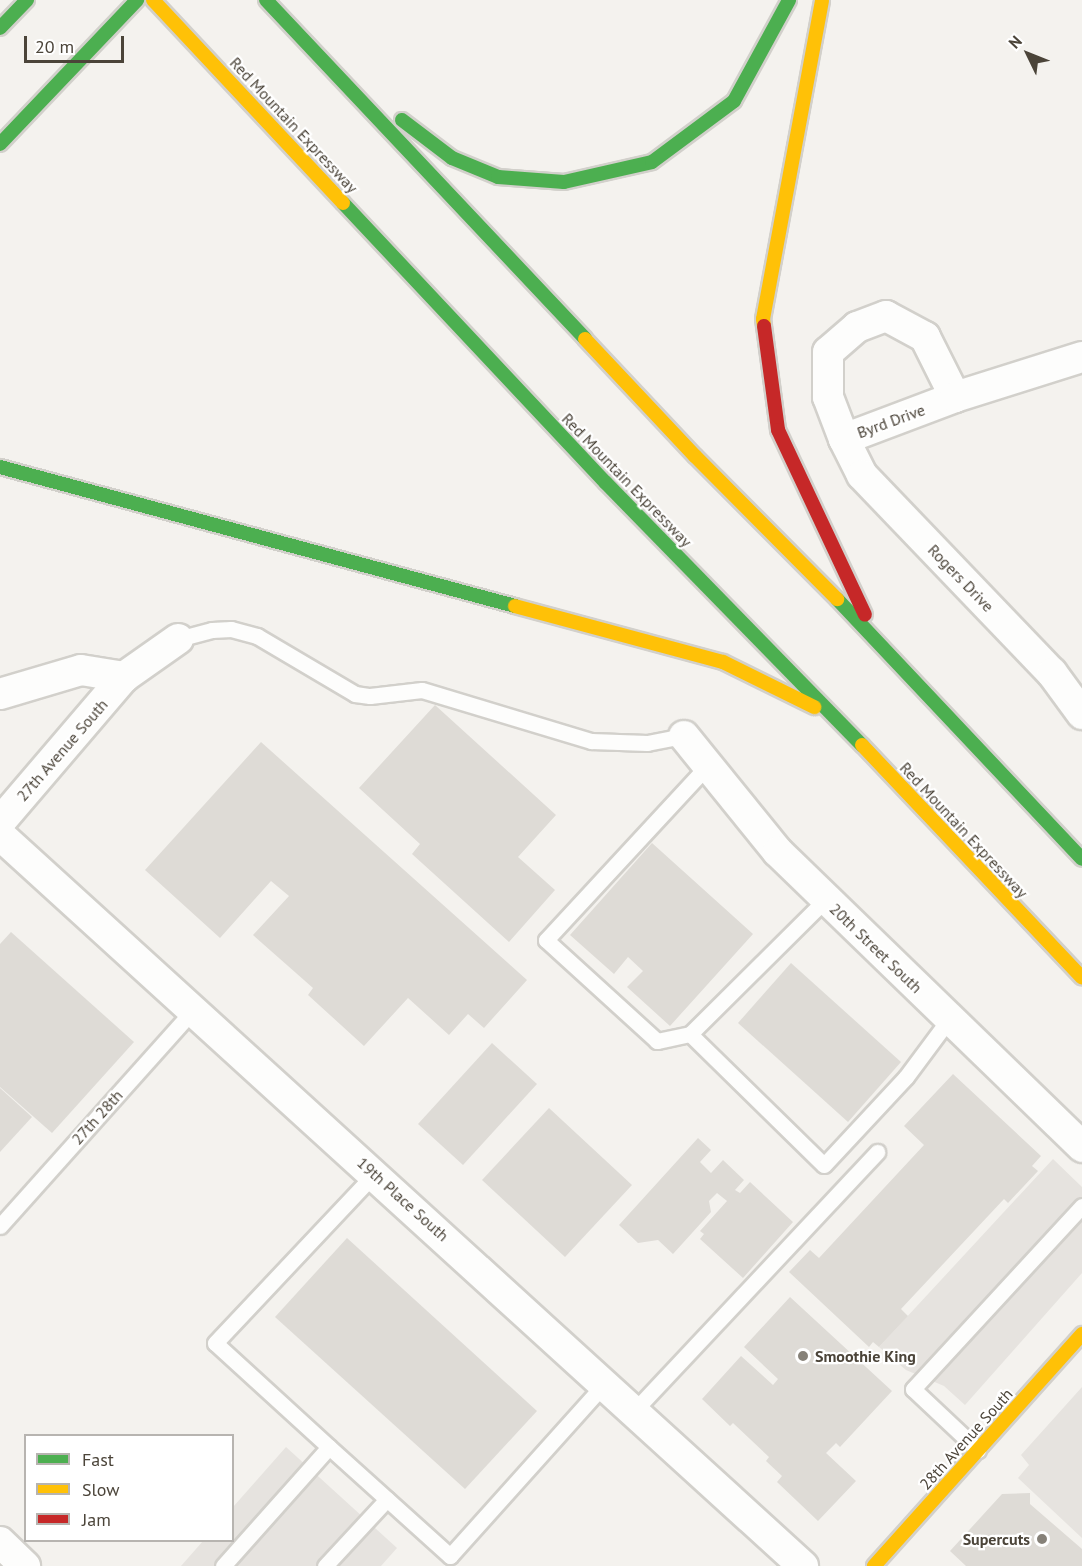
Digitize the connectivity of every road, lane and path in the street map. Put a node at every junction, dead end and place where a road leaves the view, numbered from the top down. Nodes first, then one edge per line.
1 (27, 0) edge
2 (137, 0) edge
3 (153, 0) edge
4 (266, 0) edge
5 (789, 0) edge
6 (822, 0) edge
7 (0, 28) edge
8 (322, 58) junction
9 (0, 144) edge
10 (1082, 357) edge
11 (956, 397) junction
12 (844, 439) junction
13 (0, 467) edge
14 (876, 638) junction
15 (178, 639) joint
16 (124, 677) junction
17 (0, 694) edge
18 (1082, 714) edge
19 (836, 718) junction
20 (684, 736) joint
21 (708, 765) junction
22 (0, 822) edge
23 (0, 835) edge
24 (1082, 859) edge
25 (826, 899) junction
26 (1082, 978) edge
27 (194, 1009) junction
28 (949, 1019) junction
29 (690, 1034) junction
30 (1082, 1147) edge
31 (877, 1152) dead end
32 (375, 1173) junction
33 (1082, 1206) edge
34 (0, 1226) edge
35 (1082, 1334) edge
36 (605, 1383) junction
37 (635, 1410) junction
38 (329, 1447) junction
39 (978, 1450) junction
40 (387, 1499) junction
41 (0, 1542) edge
42 (25, 1566) edge
43 (223, 1566) edge
44 (326, 1566) edge
45 (803, 1566) edge
46 (874, 1566) edge

1 - 7 main road
2 - 9 main road
3 - 19 main road, Red Mountain Expressway
4 - 8 main road
5 - 8 main road
6 - 14 main road
8 - 14 main road
10 - 11 street, Byrd Drive
11 - 12 street, Byrd Drive
11 - 12 street, Byrd Drive
12 - 18 street, Rogers Drive
13 - 19 main road
14 - 24 main road
15 - 16 street, 27th Avenue South
15 - 20 lane
16 - 17 street
16 - 22 street, 27th Avenue South
19 - 26 main road, Red Mountain Expressway
20 - 21 street, 20th Street South
21 - 25 street, 20th Street South
21 - 29 lane
23 - 27 street, 19th Place South
25 - 28 street, 20th Street South
25 - 29 lane
27 - 32 street, 19th Place South
27 - 34 lane, 27th 28th
28 - 29 lane
28 - 30 street, 20th Street South
31 - 37 lane
32 - 36 street, 19th Place South
32 - 38 lane
33 - 39 lane
35 - 39 main road, 28th Avenue South
36 - 37 street, 19th Place South
36 - 40 lane
37 - 45 street, 19th Place South
38 - 40 lane
38 - 43 lane
39 - 46 main road, 28th Avenue South
40 - 44 lane
41 - 42 street

